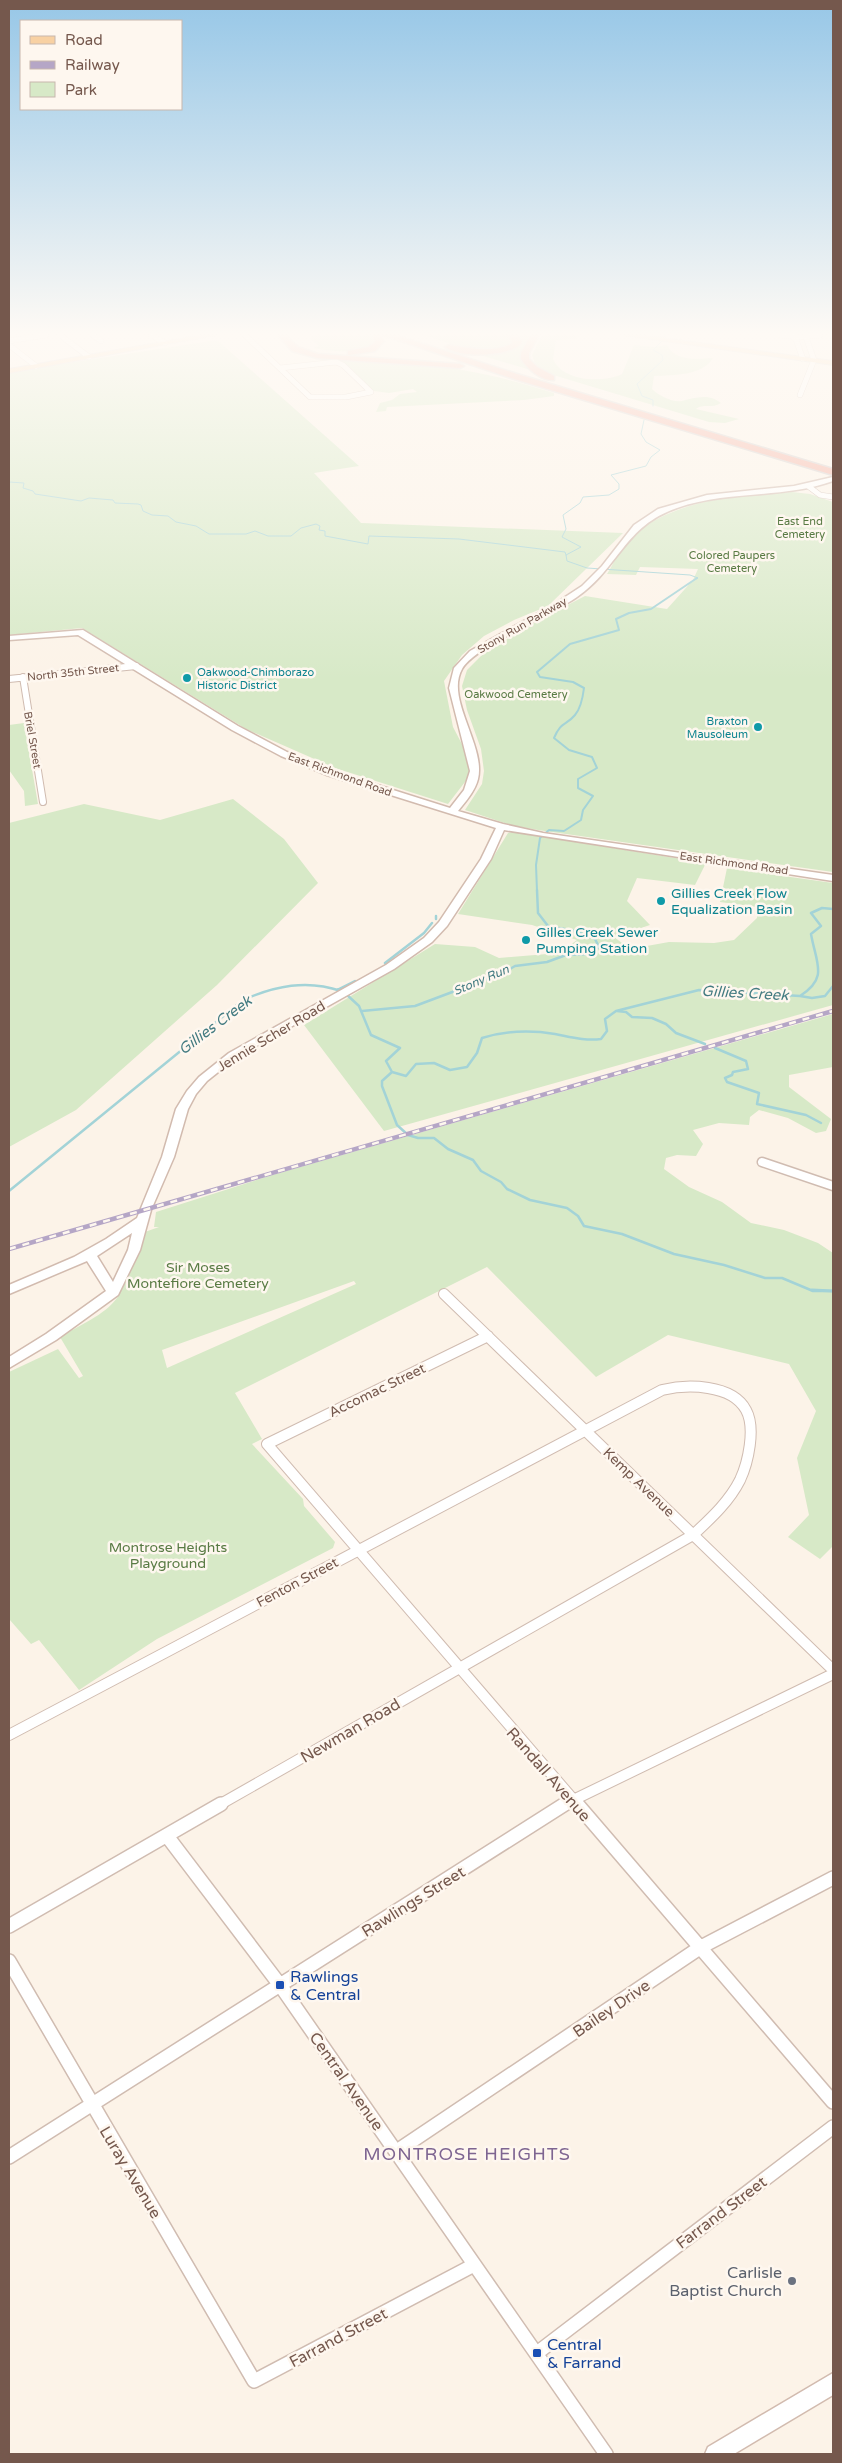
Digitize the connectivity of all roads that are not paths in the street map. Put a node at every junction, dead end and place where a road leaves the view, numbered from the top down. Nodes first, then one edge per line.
1 (760, 450) edge
2 (790, 450) edge
3 (833, 463) edge
4 (833, 472) edge
5 (833, 479) edge
6 (808, 486) junction
7 (833, 497) edge
8 (9, 638) edge
9 (136, 666) junction
10 (23, 677) junction
11 (9, 678) edge
12 (43, 802) dead end
13 (452, 812) junction
14 (501, 827) junction
15 (833, 878) edge
16 (762, 1162) dead end
17 (833, 1186) edge
18 (142, 1220) junction
19 (90, 1255) junction
20 (9, 1290) edge
21 (113, 1292) junction
22 (444, 1294) dead end
23 (488, 1336) junction
24 (9, 1363) edge
25 (746, 1411) joint
26 (585, 1431) junction
27 (266, 1444) joint
28 (693, 1535) junction
29 (356, 1550) junction
30 (458, 1667) junction
31 (833, 1672) edge
32 (9, 1735) edge
33 (571, 1800) junction
34 (167, 1836) junction
35 (833, 1878) edge
36 (9, 1926) edge
37 (701, 1947) junction
38 (9, 1962) edge
39 (280, 1985) junction
40 (833, 2102) edge
41 (92, 2105) junction
42 (833, 2126) edge
43 (397, 2151) junction
44 (9, 2157) edge
45 (474, 2265) junction
46 (537, 2353) junction
47 (254, 2381) joint
48 (833, 2382) edge
49 (606, 2454) edge
50 (715, 2454) edge

1 - 4 highway
2 - 3 highway
5 - 6 street
6 - 7 street
6 - 13 street, Stony Run Parkway
8 - 9 street, East Richmond Road
9 - 10 street, North 35th Street
9 - 13 street, East Richmond Road
10 - 11 street, North 35th Street
10 - 12 street, Briel Street
13 - 14 street, East Richmond Road
14 - 15 street, East Richmond Road
14 - 18 street, Jennie Scher Road
16 - 17 street
18 - 19 street
18 - 21 street, Jennie Scher Road
19 - 20 street
19 - 21 street
21 - 24 street, Jennie Scher Road
22 - 23 street, Kemp Avenue
23 - 26 street, Kemp Avenue
23 - 27 street, Accomac Street
25 - 26 street, Fenton Street
25 - 28 street, Newman Road
26 - 28 street, Kemp Avenue
26 - 29 street, Fenton Street
27 - 29 street, Randall Avenue
28 - 30 street, Newman Road
28 - 31 street, Kemp Avenue
29 - 30 street, Randall Avenue
29 - 32 street, Fenton Street
30 - 33 street, Randall Avenue
30 - 34 street, Newman Road
31 - 33 street, Rawlings Street
33 - 37 street, Randall Avenue
33 - 39 street, Rawlings Street
34 - 36 street, Newman Road
34 - 39 street, Central Avenue
35 - 37 street, Bailey Drive
37 - 40 street, Randall Avenue
37 - 43 street, Bailey Drive
38 - 41 street, Luray Avenue
39 - 41 street, Rawlings Street
39 - 43 street, Central Avenue
41 - 44 street, Rawlings Street
41 - 47 street, Luray Avenue
42 - 46 street, Farrand Street
43 - 45 street, Central Avenue
45 - 46 street, Central Avenue
45 - 47 street, Farrand Street
46 - 49 street, Central Avenue
48 - 50 street

